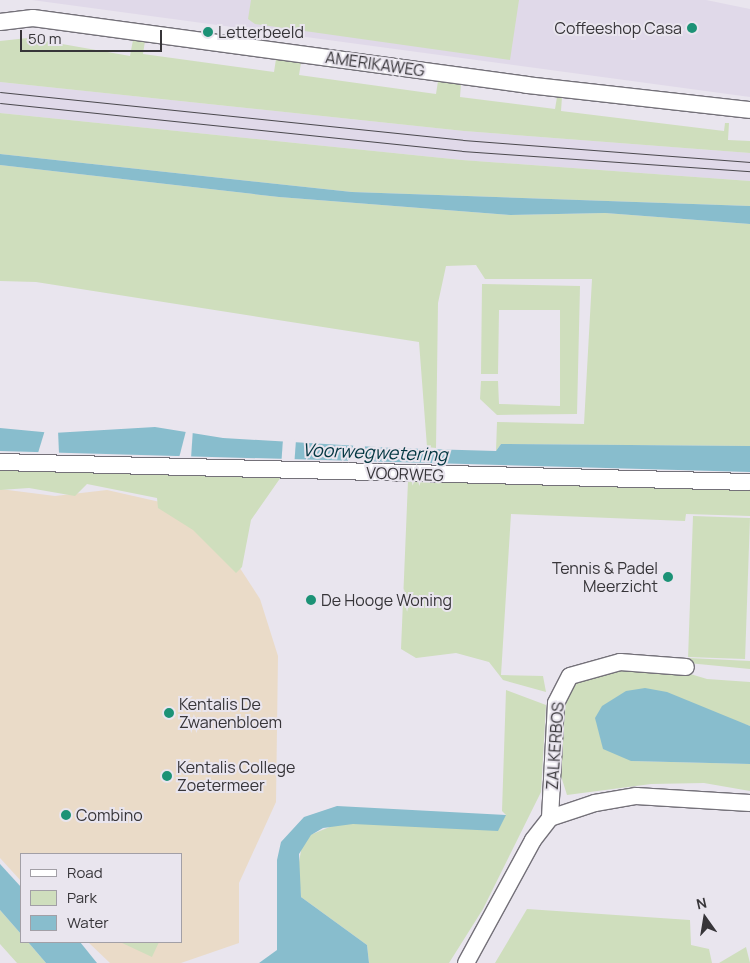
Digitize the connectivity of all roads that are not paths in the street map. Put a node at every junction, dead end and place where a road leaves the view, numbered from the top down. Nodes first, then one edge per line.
1 (0, 22) edge
2 (750, 110) edge
3 (0, 462) edge
4 (750, 482) edge
5 (686, 667) dead end
6 (750, 802) edge
7 (550, 818) junction
8 (466, 963) edge

1 - 2 street, AMERIKAWEG
3 - 4 street, VOORWEG
5 - 7 street, ZALKERBOS
6 - 7 street, ZALKERBOS
7 - 8 street

